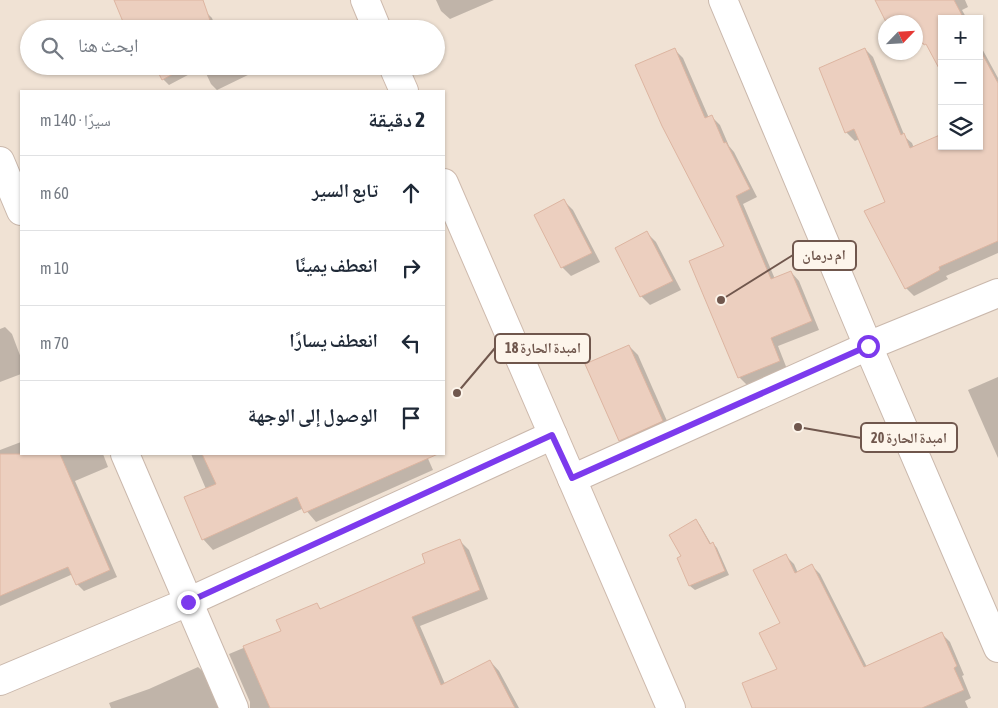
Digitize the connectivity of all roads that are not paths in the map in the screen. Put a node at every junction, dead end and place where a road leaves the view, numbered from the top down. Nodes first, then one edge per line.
1 (365, 0) edge
2 (723, 0) edge
3 (373, 20) edge
4 (397, 75) edge
5 (404, 90) edge
6 (0, 161) edge
7 (445, 185) edge
8 (20, 209) edge
9 (998, 293) edge
10 (868, 346) junction
11 (552, 435) junction
12 (125, 455) edge
13 (572, 478) junction
14 (188, 602) junction
15 (998, 648) edge
16 (0, 681) edge
17 (234, 708) edge
18 (671, 708) edge

1 - 3 street
2 - 10 street
4 - 5 street
6 - 8 street
7 - 11 street
9 - 10 street
10 - 13 street
10 - 15 street
11 - 13 street
11 - 14 street
12 - 14 street
13 - 18 street
14 - 16 street
14 - 17 street

